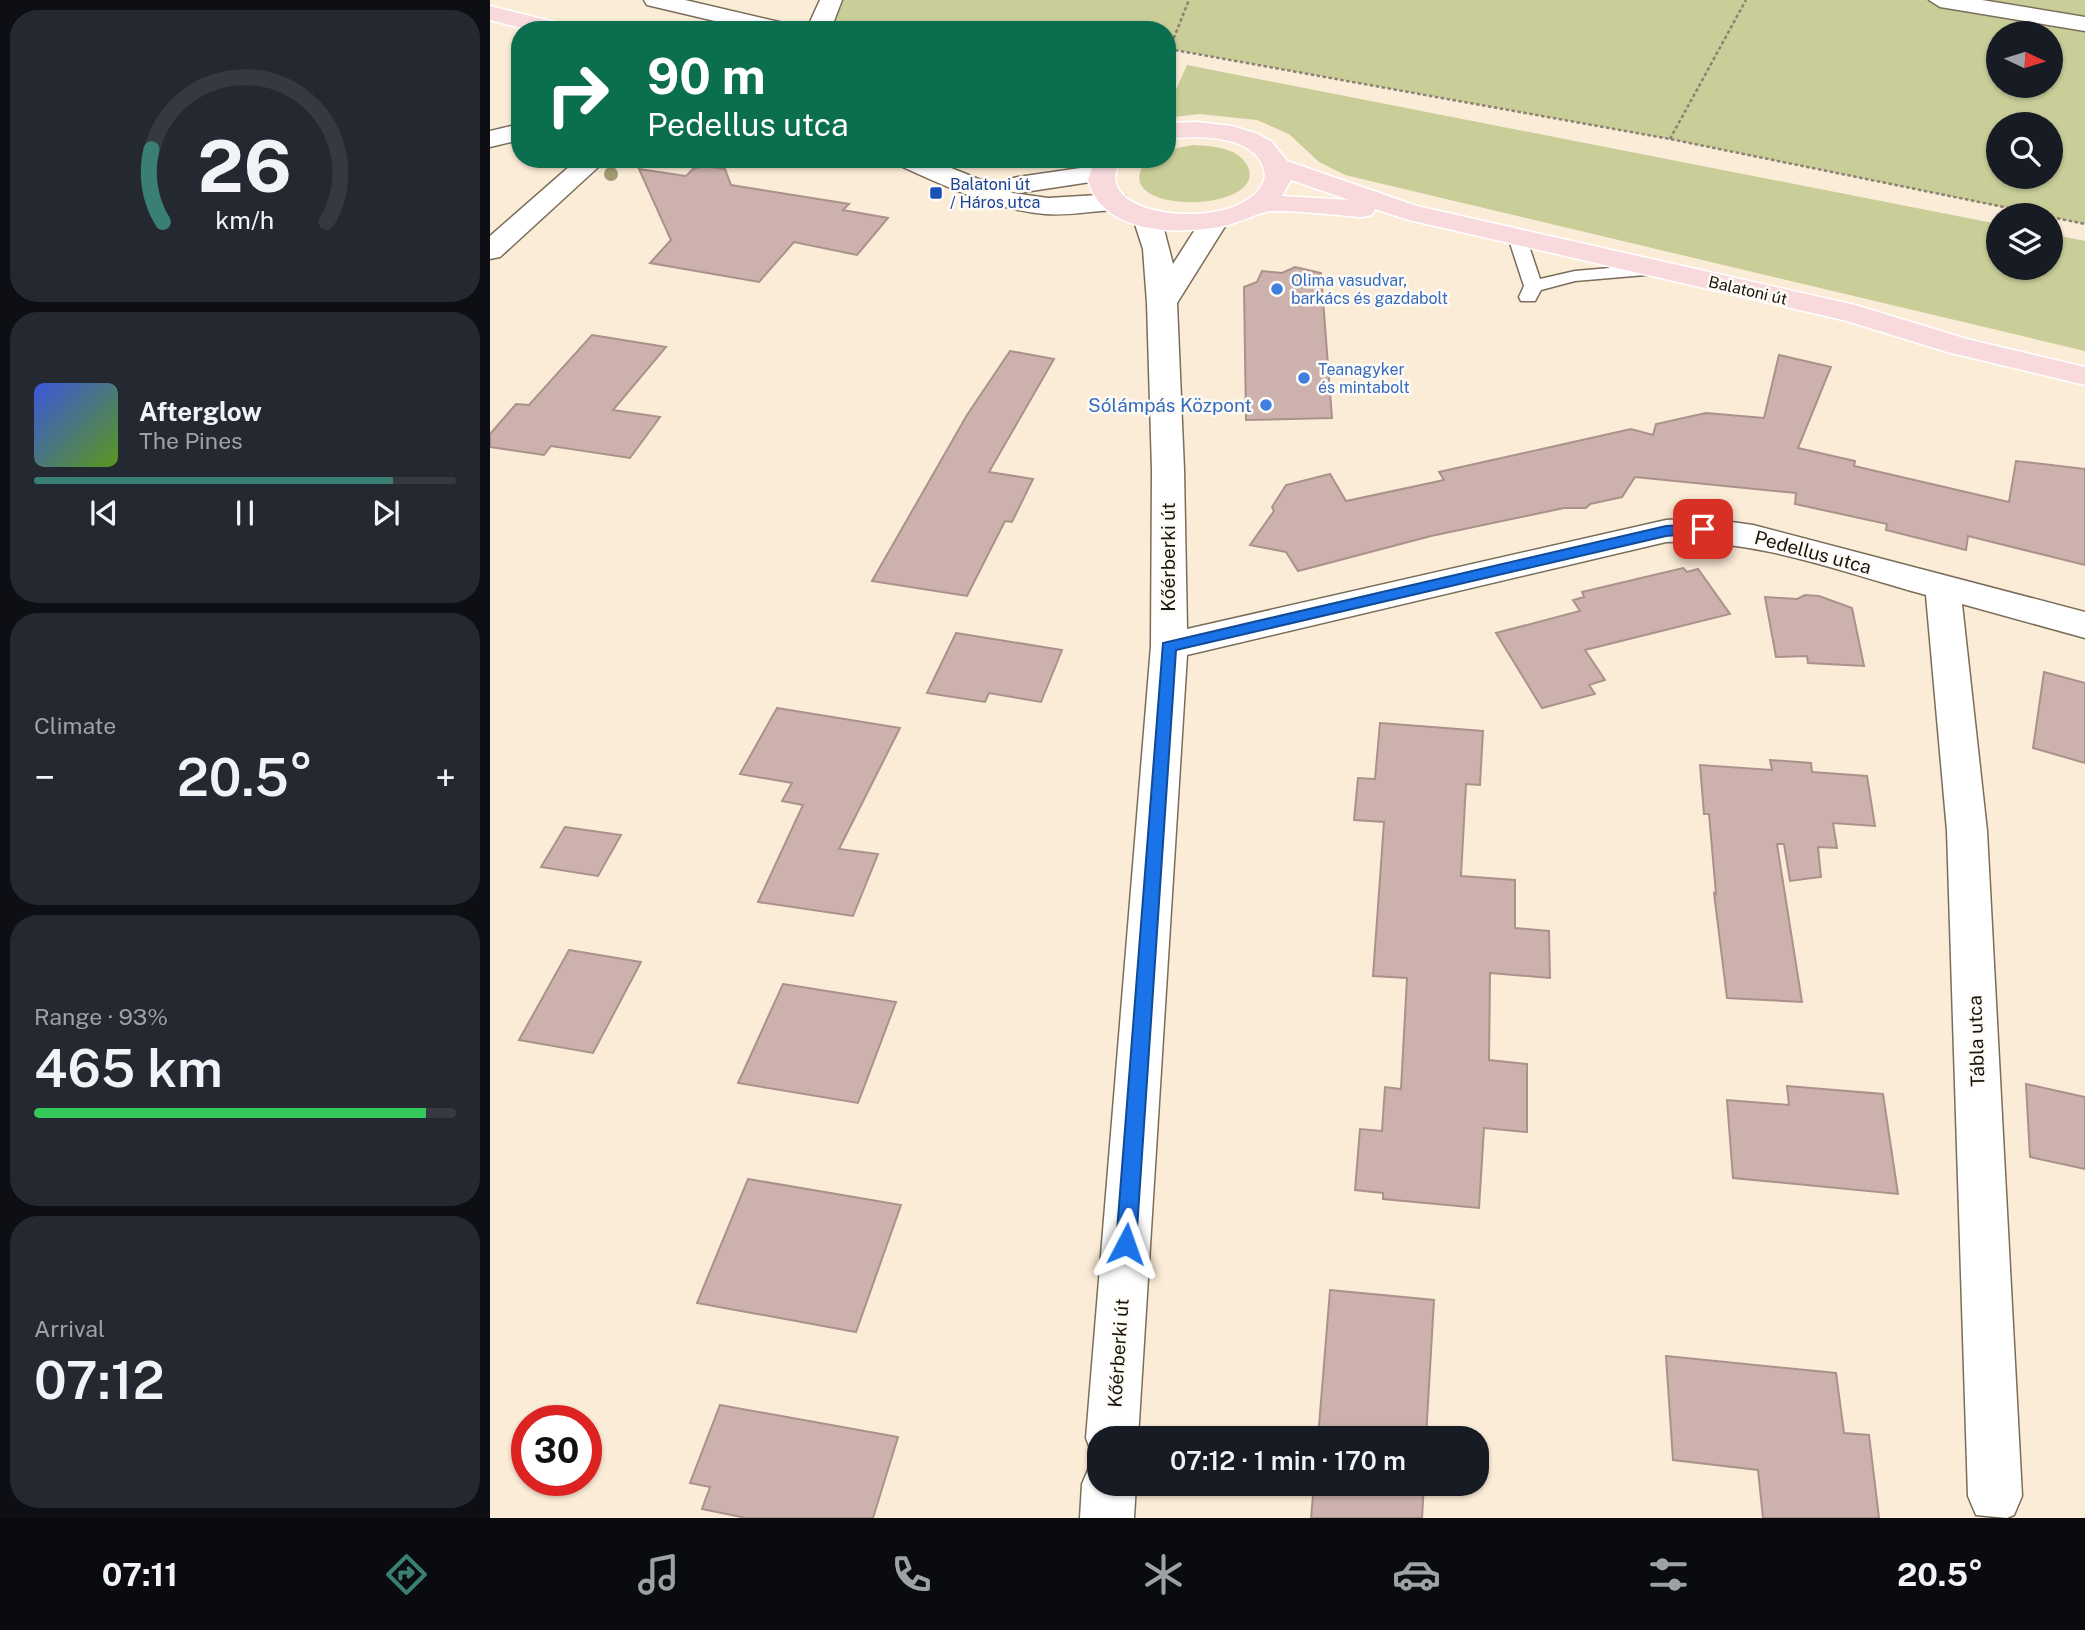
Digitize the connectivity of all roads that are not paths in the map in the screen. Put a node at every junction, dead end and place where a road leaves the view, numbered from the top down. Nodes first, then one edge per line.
1 (655, 0) edge
2 (831, 0) edge
3 (1940, 0) edge
4 (490, 13) edge
5 (522, 21) edge
6 (745, 21) edge
7 (820, 21) edge
8 (2085, 24) edge
9 (1176, 131) edge
10 (511, 134) edge
11 (490, 139) edge
12 (1277, 166) junction
13 (584, 168) edge
14 (929, 168) edge
15 (1026, 168) edge
16 (1088, 168) edge
17 (1099, 168) edge
18 (960, 181) junction
19 (1115, 202) junction
20 (1260, 203) junction
21 (1409, 212) junction
22 (1147, 218) junction
23 (1215, 220) junction
24 (1517, 237) junction
25 (490, 251) edge
26 (1657, 269) junction
27 (1162, 303) junction
28 (2085, 376) edge
29 (1943, 586) junction
30 (2085, 625) edge
31 (1169, 646) junction
32 (1113, 1426) edge
33 (1108, 1496) edge
34 (1995, 1496) dead end
35 (1107, 1518) edge

1 - 6 street
2 - 7 street
3 - 8 street
4 - 5 main road
9 - 12 main road
10 - 11 street
12 - 20 main road
12 - 21 main road, Balatoni út
13 - 25 street
14 - 18 street
15 - 18 street
16 - 18 street
17 - 19 main road
18 - 19 street
19 - 22 main road
20 - 21 main road, Balatoni út
20 - 23 main road
21 - 24 main road, Balatoni út
22 - 23 main road
22 - 27 street, Kőérberki út
23 - 27 street
24 - 26 main road, Balatoni út
24 - 26 lane
26 - 28 main road, Balatoni út
27 - 31 street, Kőérberki út
29 - 30 street, Pedellus utca
29 - 31 street, Pedellus utca
29 - 34 street, Tábla utca
31 - 32 street, Kőérberki út
33 - 35 street

